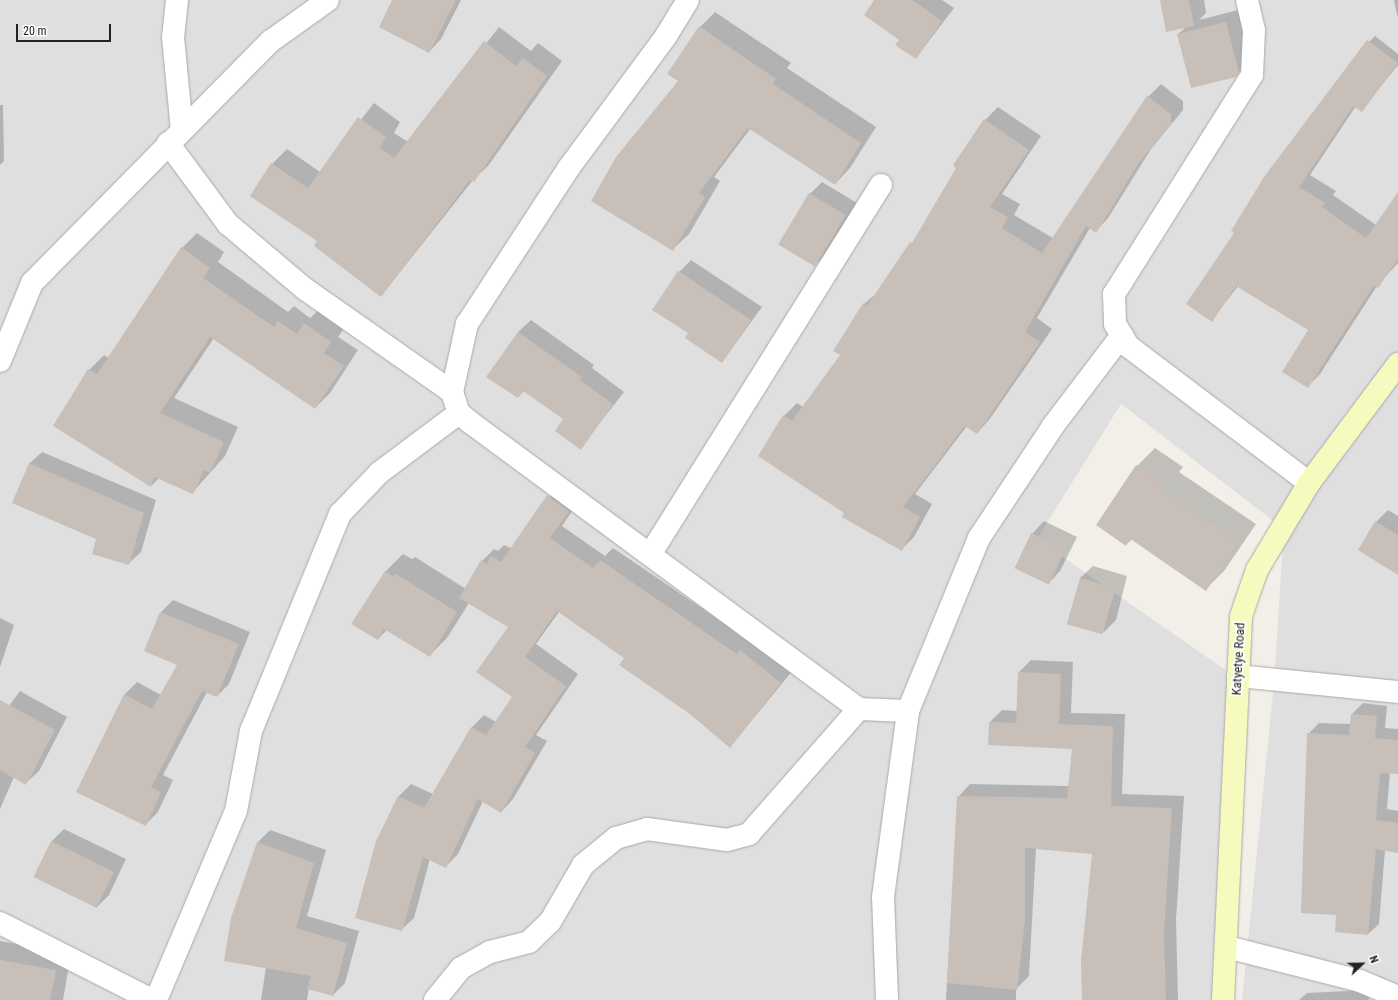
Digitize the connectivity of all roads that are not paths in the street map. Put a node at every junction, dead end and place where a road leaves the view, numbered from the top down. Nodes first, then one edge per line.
1 (177, 0) edge
2 (328, 0) edge
3 (688, 0) edge
4 (1247, 0) edge
5 (175, 136) junction
6 (881, 185) dead end
7 (1122, 335) junction
8 (2, 354) edge
9 (1398, 364) edge
10 (452, 392) junction
11 (459, 413) junction
12 (1309, 483) junction
13 (651, 553) junction
14 (1238, 676) junction
15 (1398, 692) edge
16 (859, 709) junction
17 (908, 711) junction
18 (0, 923) edge
19 (1227, 947) junction
20 (1398, 998) edge
21 (152, 1000) edge
22 (156, 1000) edge
23 (435, 1000) edge
24 (887, 1000) edge
25 (1223, 1000) edge

1 - 5 street
2 - 5 street
3 - 10 street
4 - 7 street
5 - 8 street
5 - 10 street
6 - 13 street
7 - 12 street
7 - 17 street
9 - 12 street, Katyetye Road
10 - 11 street
11 - 13 street
11 - 22 street
12 - 14 street, Katyetye Road
13 - 16 street
14 - 15 street
14 - 19 street, Katyetye Road
16 - 17 street
16 - 23 street
17 - 24 street
18 - 21 street
19 - 20 street
19 - 25 street, Katyetye Road

